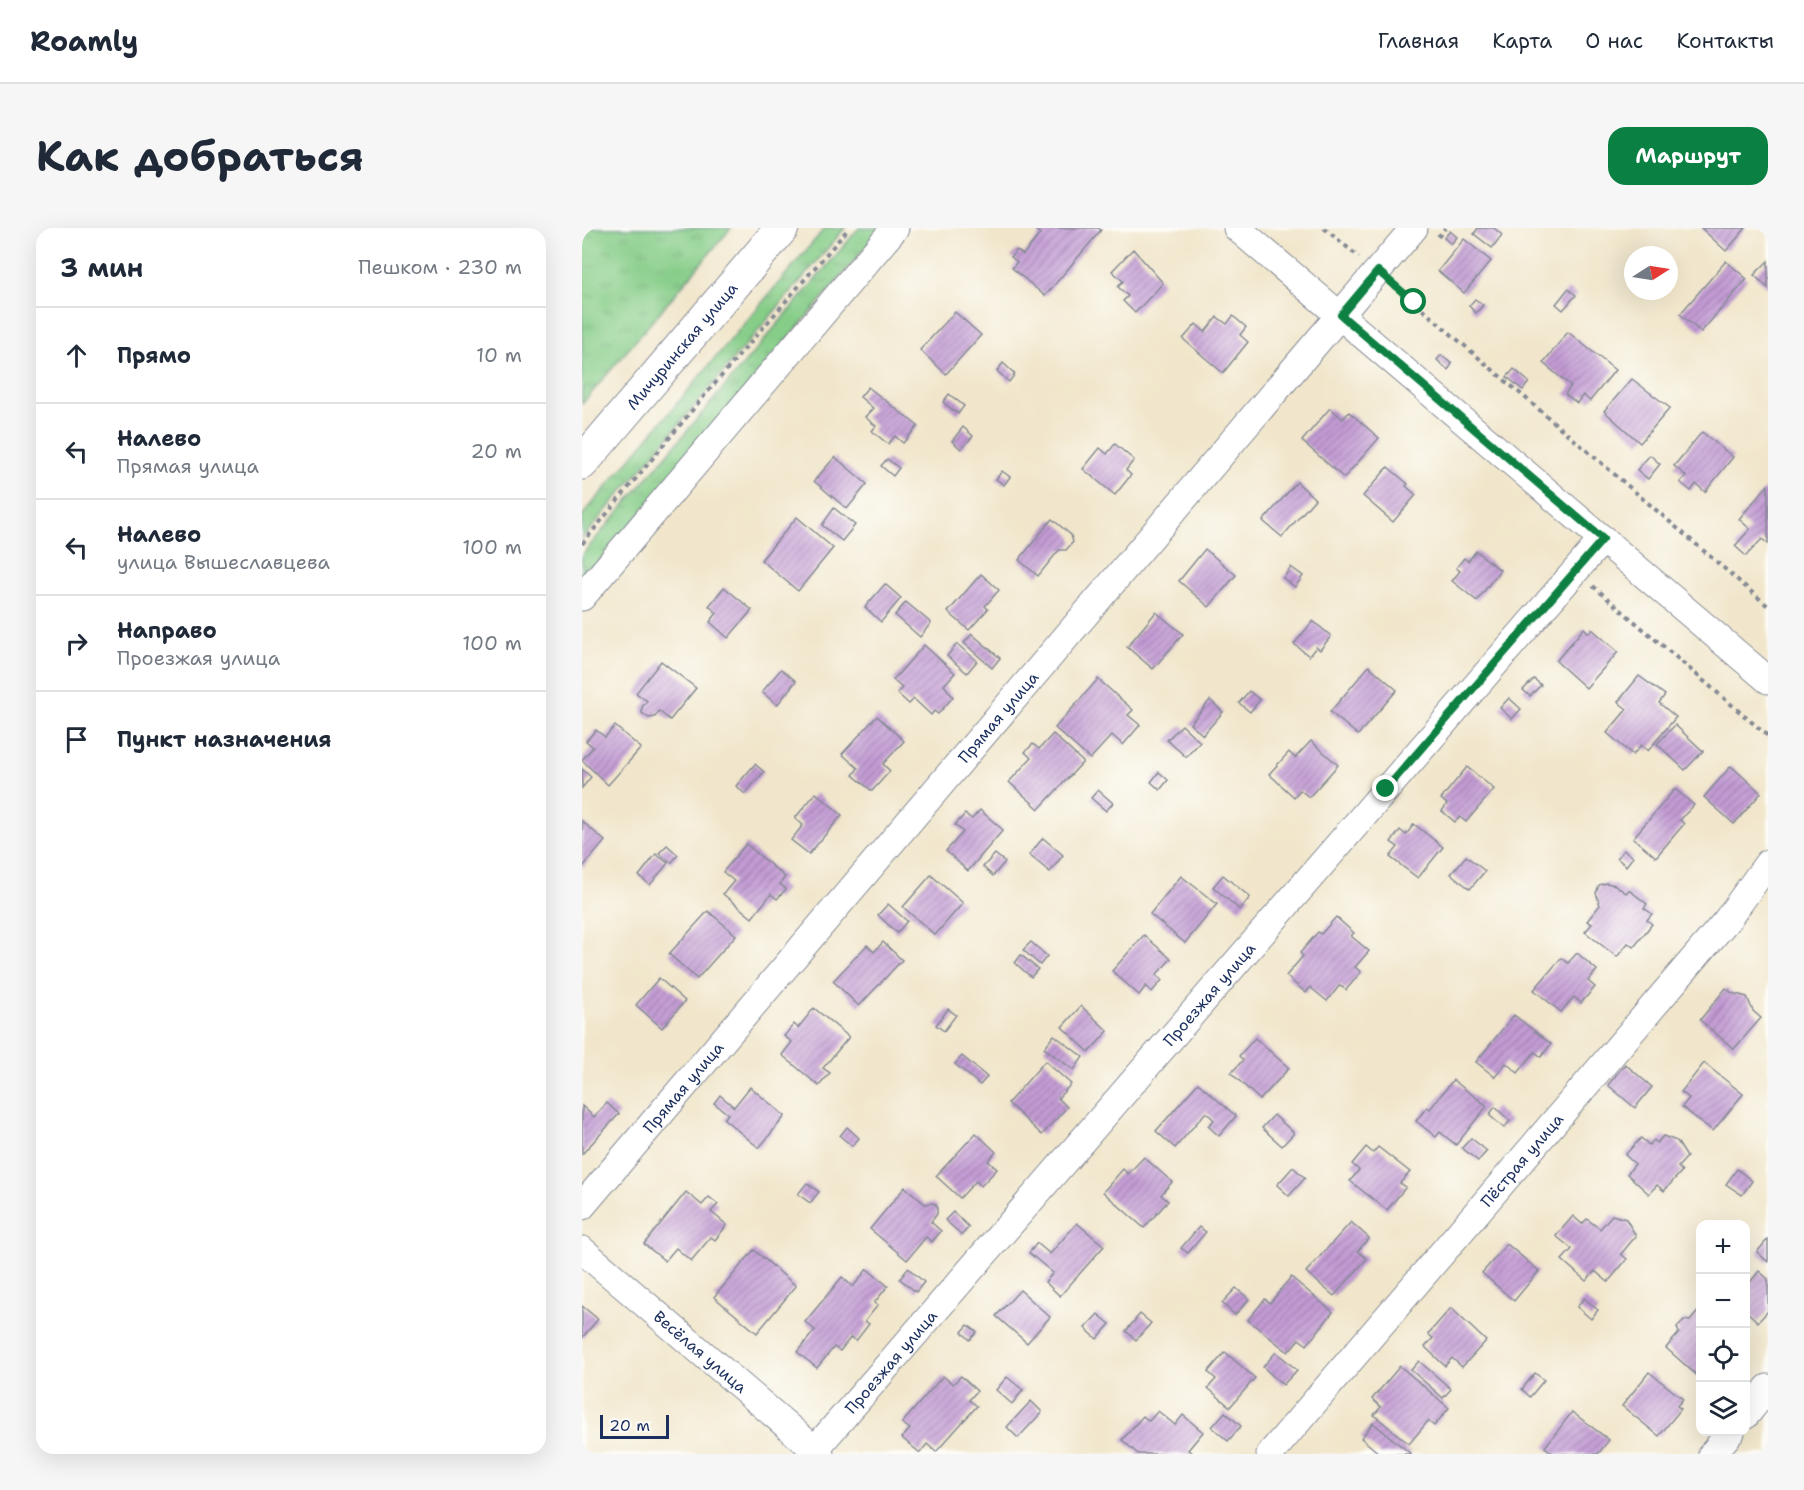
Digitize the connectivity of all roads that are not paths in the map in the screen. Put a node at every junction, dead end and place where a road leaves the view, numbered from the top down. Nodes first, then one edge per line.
1 (756, 228) edge
2 (782, 228) edge
3 (894, 228) edge
4 (1238, 228) edge
5 (1414, 228) edge
6 (1341, 315) junction
7 (582, 433) edge
8 (582, 463) edge
9 (1603, 539) junction
10 (582, 597) edge
11 (1768, 680) edge
12 (1768, 863) edge
13 (582, 1206) edge
14 (582, 1250) edge
15 (1768, 1388) edge
16 (1750, 1410) edge
17 (1727, 1436) edge
18 (815, 1452) edge
19 (1270, 1454) edge
20 (1712, 1454) edge

1 - 7 main road, Мичуринская улица
2 - 8 main road, Мичуринская улица
3 - 10 street
4 - 6 street
5 - 6 street, Прямая улица
6 - 9 street
6 - 13 street, Прямая улица
9 - 11 street
9 - 18 street, Проезжая улица
12 - 19 street, Пёстрая улица
14 - 18 street, Весёлая улица
15 - 16 street
17 - 20 street

